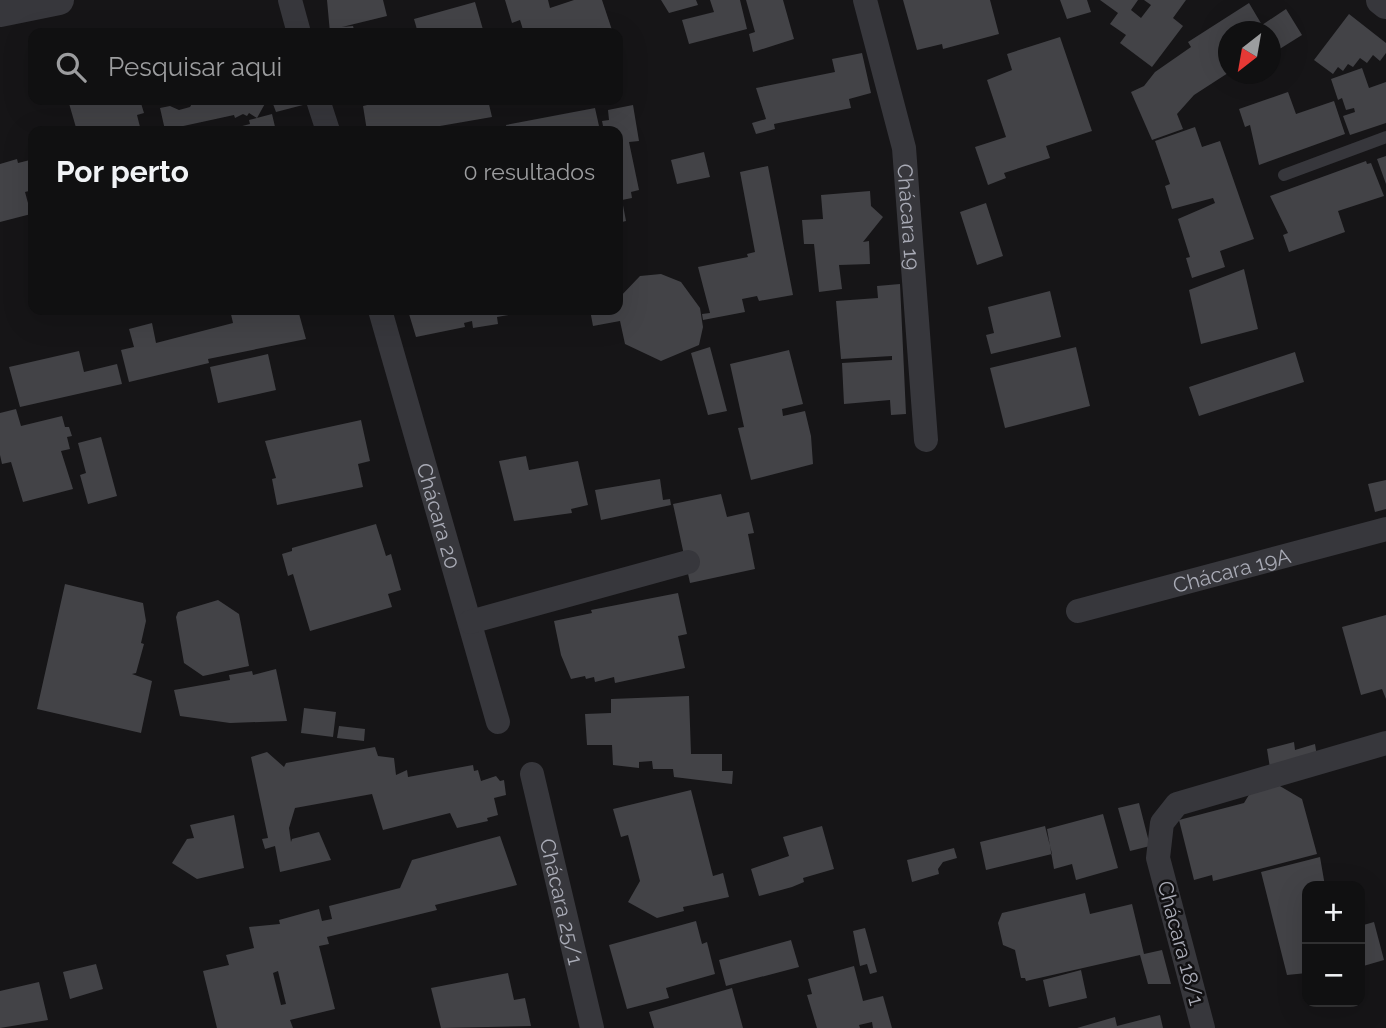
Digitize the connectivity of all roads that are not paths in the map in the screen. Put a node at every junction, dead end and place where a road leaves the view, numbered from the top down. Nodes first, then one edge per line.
1 (59, 0) edge
2 (290, 0) edge
3 (865, 0) edge
4 (1381, 0) edge
5 (1386, 4) edge
6 (0, 12) edge
7 (298, 28) edge
8 (320, 105) edge
9 (326, 126) edge
10 (1386, 138) edge
11 (1284, 176) dead end
12 (381, 315) edge
13 (926, 440) dead end
14 (1386, 529) edge
15 (688, 562) dead end
16 (1078, 611) dead end
17 (470, 622) junction
18 (498, 722) dead end
19 (1386, 743) edge
20 (532, 774) dead end
21 (592, 1028) edge
22 (1203, 1028) edge

1 - 6 street
2 - 7 street
3 - 13 street, Chácara 19
4 - 5 street
8 - 9 street
10 - 11 lane
12 - 17 street, Chácara 20
14 - 16 street, Chácara 19A
15 - 17 street
17 - 18 street, Chácara 20
19 - 22 street, Chácara 18/1
20 - 21 street, Chácara 25/1

